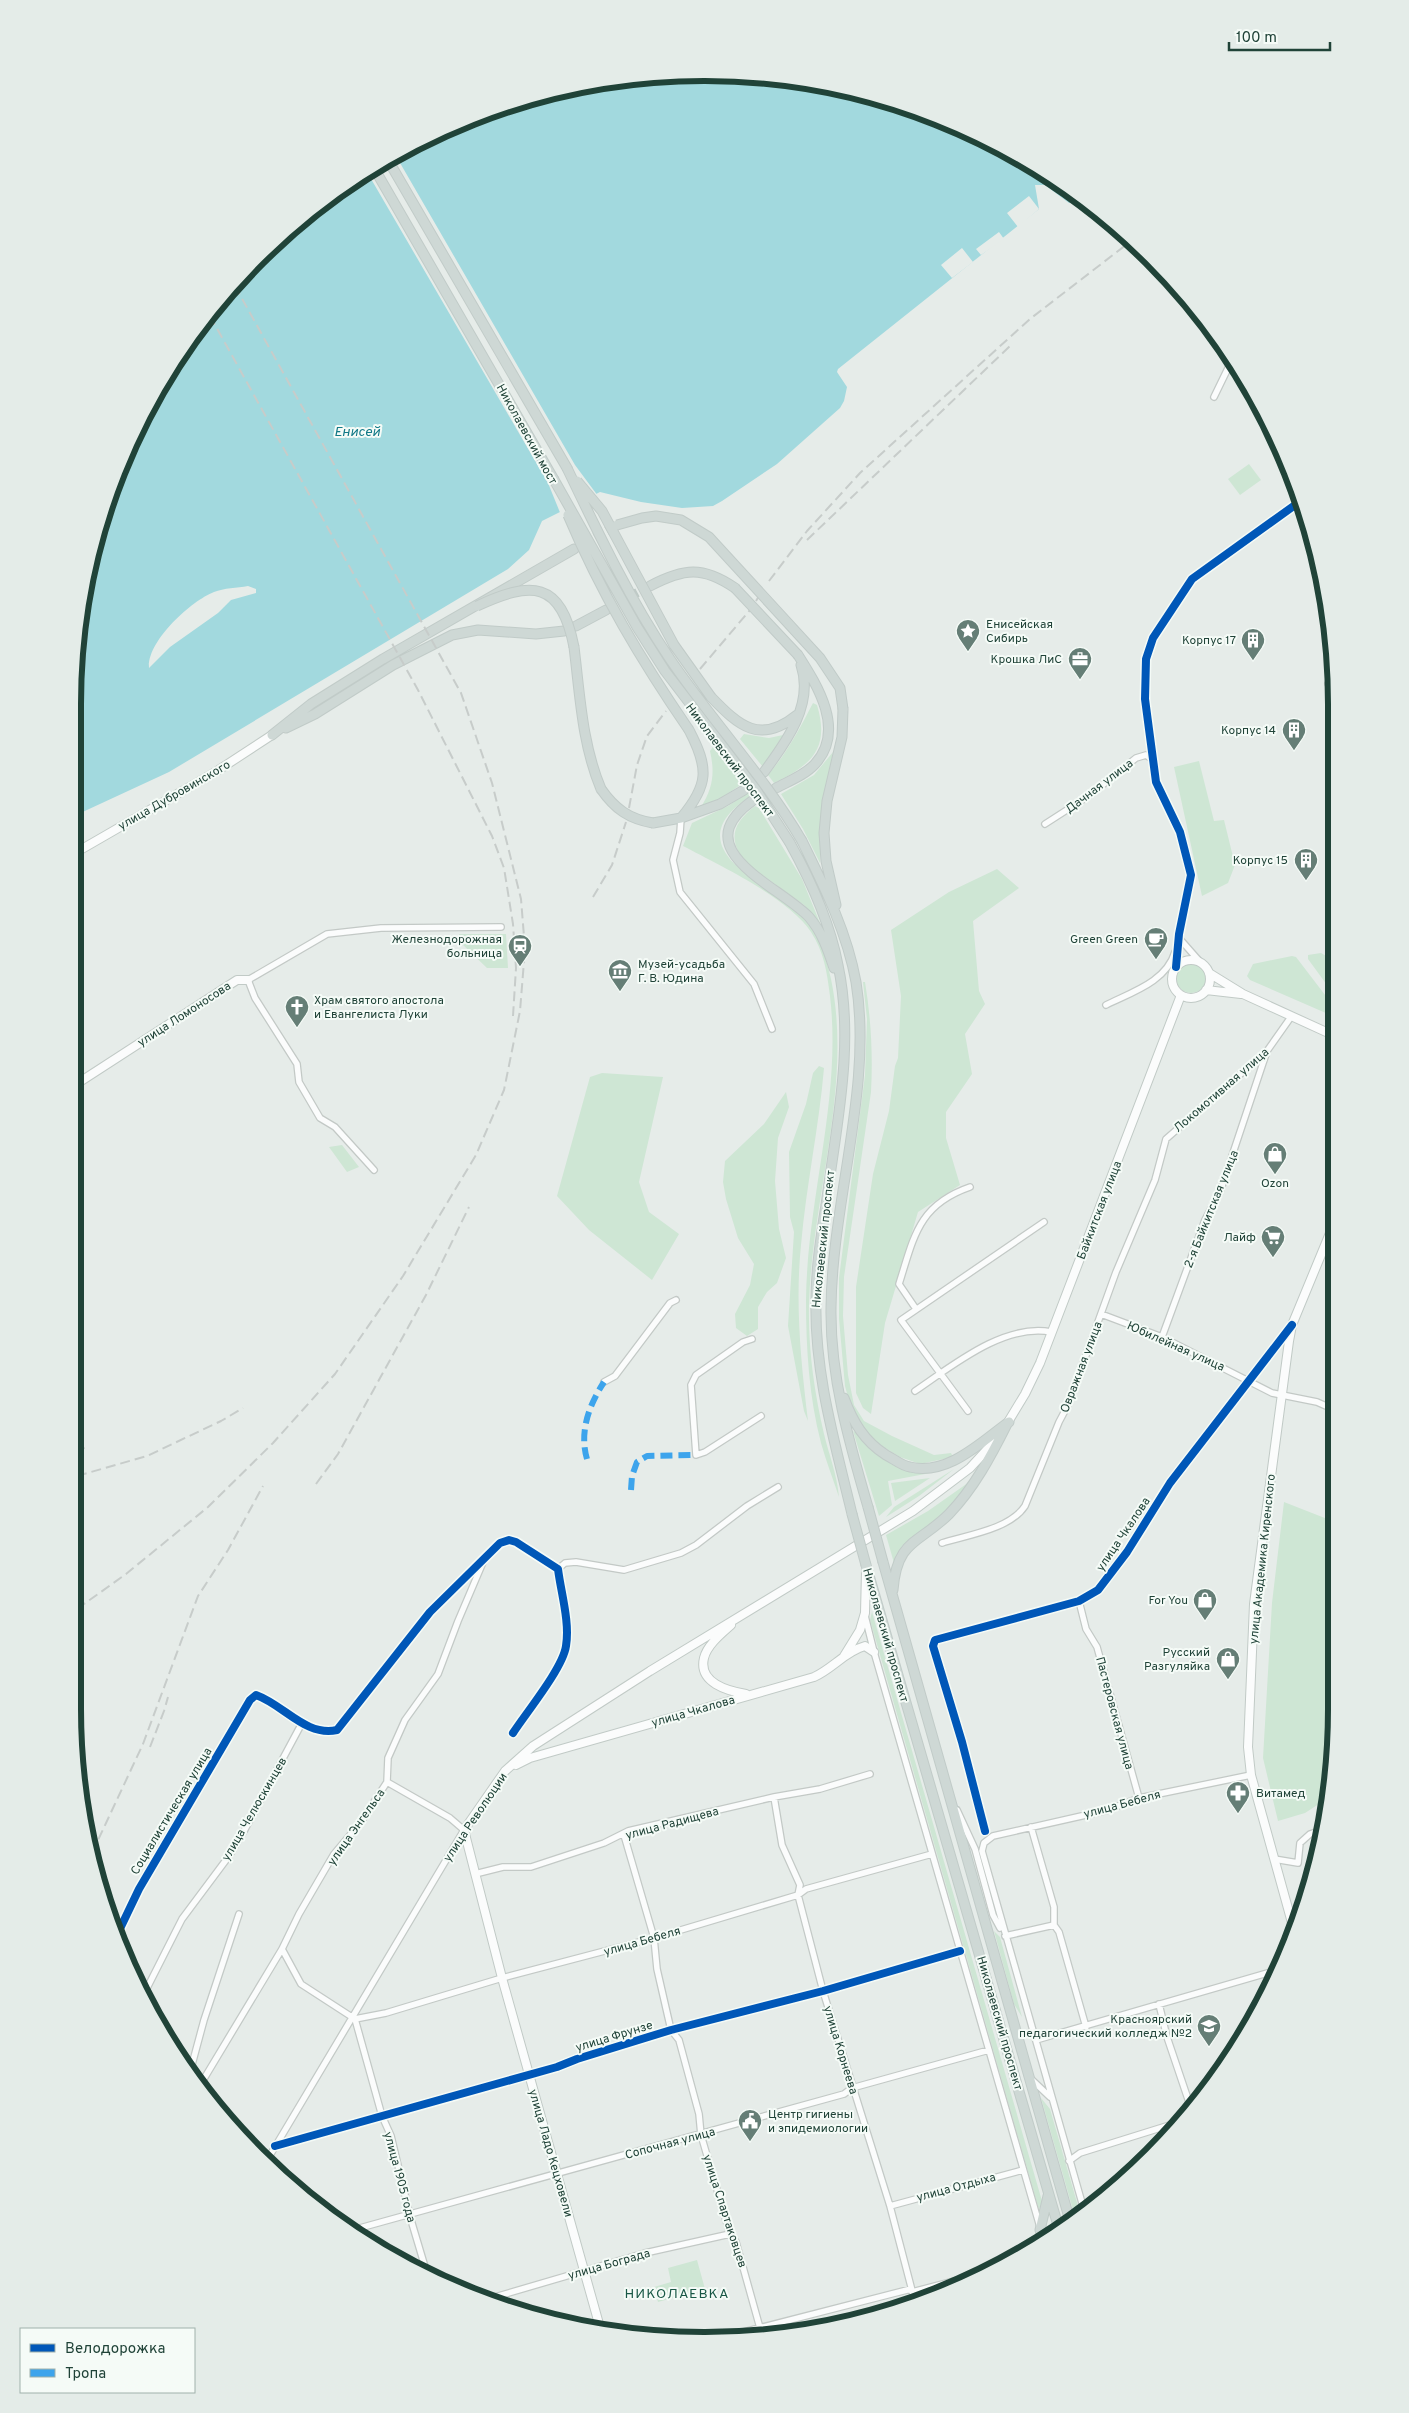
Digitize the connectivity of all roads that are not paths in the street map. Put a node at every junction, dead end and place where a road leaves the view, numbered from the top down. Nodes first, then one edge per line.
1 (391, 166) edge
2 (378, 174) edge
3 (1229, 368) edge
4 (1214, 397) dead end
5 (567, 468) junction
6 (553, 478) junction
7 (1295, 505) edge
8 (618, 525) tunnel mouth
9 (574, 549) tunnel mouth
10 (650, 586) tunnel mouth
11 (477, 606) junction
12 (606, 610) tunnel mouth
13 (576, 626) dead end
14 (564, 631) dead end
15 (798, 655) junction
16 (798, 714) junction
17 (272, 735) junction
18 (1153, 760) junction
19 (764, 772) dead end
20 (776, 788) dead end
21 (744, 790) dead end
22 (752, 801) dead end
23 (681, 818) junction
24 (1045, 824) dead end
25 (81, 849) edge
26 (501, 927) dead end
27 (841, 927) junction
28 (1179, 938) junction
29 (1201, 963) junction
30 (1176, 967) junction
31 (1209, 973) junction
32 (248, 980) junction
33 (842, 990) junction
34 (1206, 990) junction
35 (1243, 994) junction
36 (1181, 995) junction
37 (1106, 1005) dead end
38 (1291, 1017) junction
39 (772, 1029) dead end
40 (1328, 1033) edge
41 (1267, 1051) junction
42 (81, 1081) edge
43 (1166, 1139) joint
44 (374, 1170) dead end
45 (970, 1187) dead end
46 (1044, 1222) dead end
47 (1328, 1238) edge
48 (676, 1300) dead end
49 (916, 1309) junction
50 (1102, 1314) junction
51 (1292, 1326) junction
52 (1051, 1332) junction
53 (1162, 1337) junction
54 (752, 1339) dead end
55 (941, 1374) junction
56 (838, 1381) junction
57 (1250, 1381) junction
58 (604, 1382) dead end
59 (915, 1392) dead end
60 (1282, 1396) junction
61 (1328, 1407) edge
62 (968, 1411) dead end
63 (762, 1416) dead end
64 (1009, 1422) junction
65 (778, 1487) dead end
66 (942, 1543) dead end
67 (486, 1556) junction
68 (866, 1565) junction
69 (558, 1569) junction
70 (796, 1581) joint
71 (893, 1600) junction
72 (1079, 1601) junction
73 (865, 1614) junction
74 (739, 1616) junction
75 (874, 1652) junction
76 (843, 1658) junction
77 (750, 1694) junction
78 (302, 1723) junction
79 (513, 1733) dead end
80 (506, 1771) junction
81 (870, 1774) dead end
82 (1251, 1775) junction
83 (388, 1782) junction
84 (946, 1788) junction
85 (774, 1797) junction
86 (1139, 1798) junction
87 (1031, 1827) junction
88 (464, 1830) junction
89 (985, 1831) dead end
90 (1316, 1832) edge
91 (624, 1835) junction
92 (932, 1854) junction
93 (1274, 1859) junction
94 (474, 1874) junction
95 (798, 1895) junction
96 (239, 1914) dead end
97 (1291, 1919) edge
98 (1054, 1925) junction
99 (121, 1926) edge
100 (1005, 1936) junction
101 (654, 1938) junction
102 (282, 1949) junction
103 (960, 1951) junction
104 (1268, 1973) edge
105 (502, 1978) junction
106 (148, 1987) edge
107 (822, 1991) junction
108 (1159, 2004) junction
109 (353, 2019) junction
110 (1086, 2026) junction
111 (671, 2030) junction
112 (1036, 2040) junction
113 (988, 2050) junction
114 (192, 2064) edge
115 (529, 2074) junction
116 (1028, 2075) junction
117 (204, 2079) edge
118 (852, 2088) junction
119 (1051, 2098) junction
120 (1188, 2101) edge
121 (382, 2116) junction
122 (1166, 2126) edge
123 (701, 2135) junction
124 (274, 2146) junction
125 (270, 2154) edge
126 (1069, 2161) junction
127 (1023, 2170) junction
128 (557, 2173) junction
129 (1049, 2193) junction
130 (1082, 2204) edge
131 (890, 2206) junction
132 (411, 2214) junction
133 (1068, 2215) edge
134 (1057, 2222) edge
135 (360, 2228) edge
136 (1040, 2230) junction
137 (1041, 2233) edge
138 (730, 2234) junction
139 (425, 2265) edge
140 (584, 2271) junction
141 (949, 2281) edge
142 (912, 2290) junction
143 (497, 2296) edge
144 (913, 2296) edge
145 (599, 2322) edge
146 (760, 2328) junction
147 (756, 2329) edge

1 - 5 main road, Николаевский мост
2 - 6 main road, Николаевский мост
3 - 4 street
5 - 16 main road, Николаевский мост, bridge
5 - 27 main road, Николаевский проспект, bridge
6 - 23 main road, Николаевский мост, bridge
6 - 33 main road, Николаевский проспект, bridge
7 - 18 street
8 - 27 main road, bridge
9 - 11 main road, bridge
10 - 15 main road, bridge
11 - 17 main road
11 - 23 main road, bridge
12 - 13 main road
14 - 17 main road
15 - 16 main road
15 - 20 main road
16 - 19 main road
17 - 25 main road, улица Дубровинского
18 - 24 street, Дачная улица
18 - 28 street
21 - 23 main road
22 - 33 main road
23 - 39 street
26 - 32 street, улица Ломоносова
27 - 56 main road, Николаевский проспект
28 - 29 street
28 - 30 street
28 - 37 street
29 - 30 main road
29 - 31 main road
30 - 36 main road
31 - 34 main road
31 - 35 main road
32 - 42 main road, улица Ломоносова
32 - 44 street
33 - 68 main road, Николаевский проспект, bridge
34 - 35 main road
34 - 36 main road
35 - 38 main road
36 - 52 main road, Байкитская улица
38 - 40 main road
38 - 41 street, Локомотивная улица
41 - 43 street, Локомотивная улица
41 - 53 street, 2-я Байкитская улица
43 - 50 street, Овражная улица
45 - 49 street
46 - 49 street
47 - 51 main road, улица Академика Киренского
48 - 58 street
49 - 55 street
50 - 53 street, Юбилейная улица
50 - 66 street, Овражная улица
51 - 57 street, улица Чкалова
51 - 60 main road, улица Академика Киренского
52 - 55 street
52 - 64 main road, Байкитская улица
53 - 57 street, Юбилейная улица
54 - 63 street
55 - 59 street
55 - 62 street
56 - 64 main road
56 - 71 main road, Николаевский проспект, bridge
57 - 60 street
57 - 72 street, улица Чкалова
60 - 61 street
60 - 82 main road, улица Академика Киренского
64 - 70 main road, Байкитская улица
64 - 71 main road
65 - 69 street
67 - 69 street
67 - 78 street
67 - 83 street, улица Энгельса
68 - 73 main road
68 - 129 main road, Николаевский проспект
69 - 79 street
70 - 74 main road, улица Революции
71 - 84 main road, Николаевский проспект
72 - 86 street, Пастеровская улица
72 - 89 street, улица Чкалова
73 - 75 street
73 - 76 main road
74 - 77 main road
74 - 80 main road, улица Революции
75 - 76 main road, улица Чкалова
75 - 92 street
76 - 77 main road, улица Чкалова
77 - 80 main road, улица Чкалова
78 - 99 street, Социалистическая улица
78 - 106 street, улица Челюскинцев
80 - 88 main road, улица Революции
81 - 85 street, улица Радищева
82 - 86 street, улица Бебеля
82 - 93 main road, улица Академика Киренского
83 - 88 street
83 - 102 street, улица Энгельса
84 - 100 street
84 - 116 main road, Николаевский проспект
85 - 91 street, улица Радищева
85 - 95 street, улица Корнеева
86 - 87 street, улица Бебеля
87 - 98 street
87 - 100 street, улица Бебеля
88 - 94 main road, улица Ладо Кецховели
88 - 109 street, улица Революции
90 - 93 street
91 - 94 street, улица Радищева
91 - 101 street, улица Спартаковцев
92 - 95 street, улица Бебеля
92 - 103 street
93 - 97 main road, улица Академика Киренского
94 - 105 main road, улица Ладо Кецховели
95 - 101 street, улица Бебеля
95 - 107 street, улица Корнеева
96 - 114 street
98 - 100 street
98 - 110 street
100 - 112 street
101 - 105 street, улица Бебеля
101 - 111 street, улица Спартаковцев
102 - 109 street
102 - 117 street, улица Энгельса
103 - 107 street, улица Фрунзе
103 - 113 street
104 - 108 street
105 - 109 street, улица Бебеля
105 - 115 main road, улица Ладо Кецховели
107 - 111 street, улица Фрунзе
107 - 118 street, улица Корнеева
108 - 110 street
108 - 120 street
109 - 121 street, улица 1905 года
109 - 124 street, улица Революции
110 - 112 street
111 - 115 street, улица Фрунзе
111 - 123 street, улица Спартаковцев
112 - 119 street
113 - 118 street, Сопочная улица
113 - 127 street
115 - 121 street, улица Фрунзе
115 - 128 main road, улица Ладо Кецховели
116 - 119 street
116 - 133 main road, Николаевский проспект
118 - 123 street, Сопочная улица
118 - 131 street, улица Корнеева
119 - 126 street
121 - 124 street, улица Фрунзе
121 - 132 street, улица 1905 года
122 - 126 street
123 - 128 street, Сопочная улица
123 - 138 street, улица Спартаковцев
124 - 125 street, улица Революции
126 - 130 street
127 - 131 street, улица Отдыха
127 - 136 street
128 - 132 street, Сопочная улица
128 - 140 main road, улица Ладо Кецховели
129 - 134 main road, Николаевский проспект
129 - 136 main road
131 - 142 street, улица Корнеева
132 - 135 street, Сопочная улица
132 - 139 street, улица 1905 года
136 - 137 main road
138 - 140 street, улица Бограда
138 - 146 street, улица Спартаковцев
140 - 143 street, улица Бограда
140 - 145 main road, улица Ладо Кецховели
141 - 142 street
142 - 144 street, улица Корнеева
142 - 146 street
146 - 147 street

